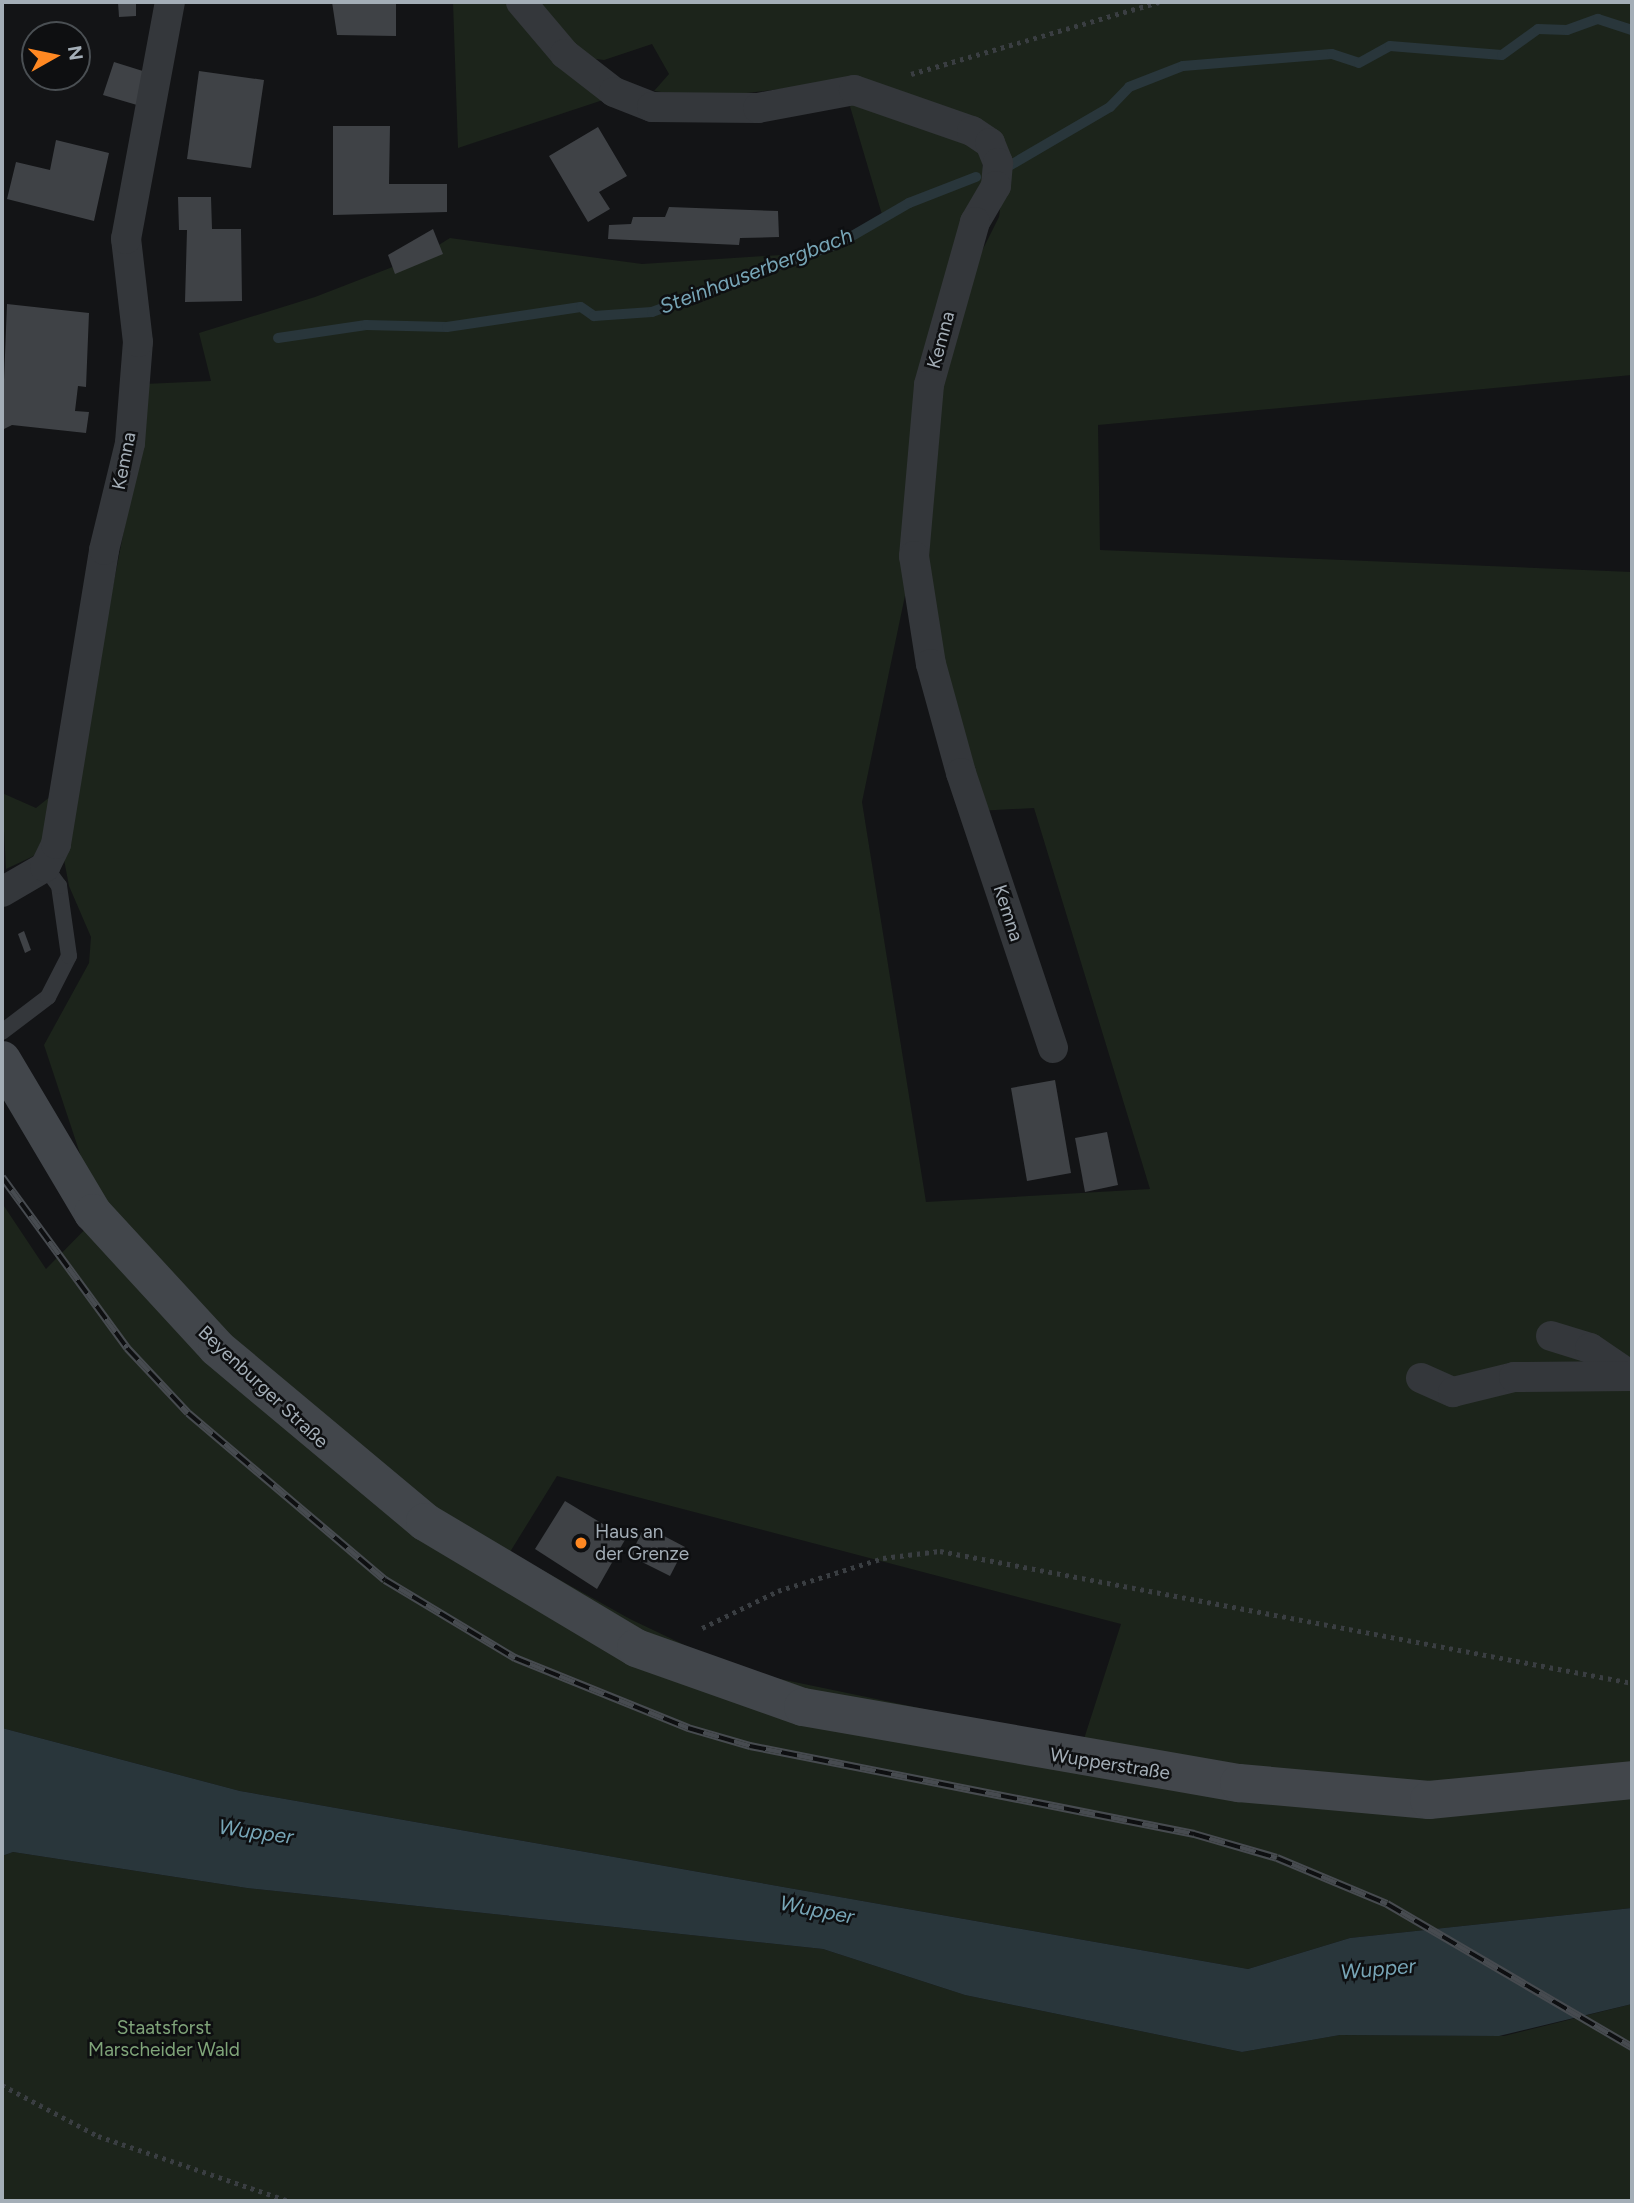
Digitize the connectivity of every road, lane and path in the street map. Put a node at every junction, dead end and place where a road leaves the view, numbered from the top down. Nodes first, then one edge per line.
1 (170, 2) edge
2 (521, 2) edge
3 (1159, 2) edge
4 (854, 90) junction
5 (45, 867) junction
6 (2, 892) edge
7 (2, 1032) edge
8 (1053, 1048) dead end
9 (2, 1060) edge
10 (1551, 1336) dead end
11 (1632, 1376) edge
12 (1421, 1378) dead end
13 (695, 1629) dead end
14 (603, 1633) joint
15 (1632, 1683) edge
16 (1632, 1780) edge
17 (2, 2085) edge
18 (289, 2201) edge

1 - 5 street, Kemna
2 - 4 street, Kemna
3 - 4 path
4 - 8 street, Kemna
5 - 6 street
5 - 7 lane
9 - 14 main road, Beyenburger Straße
10 - 11 street
11 - 12 street
13 - 15 path
14 - 16 main road, Wupperstraße
17 - 18 path

